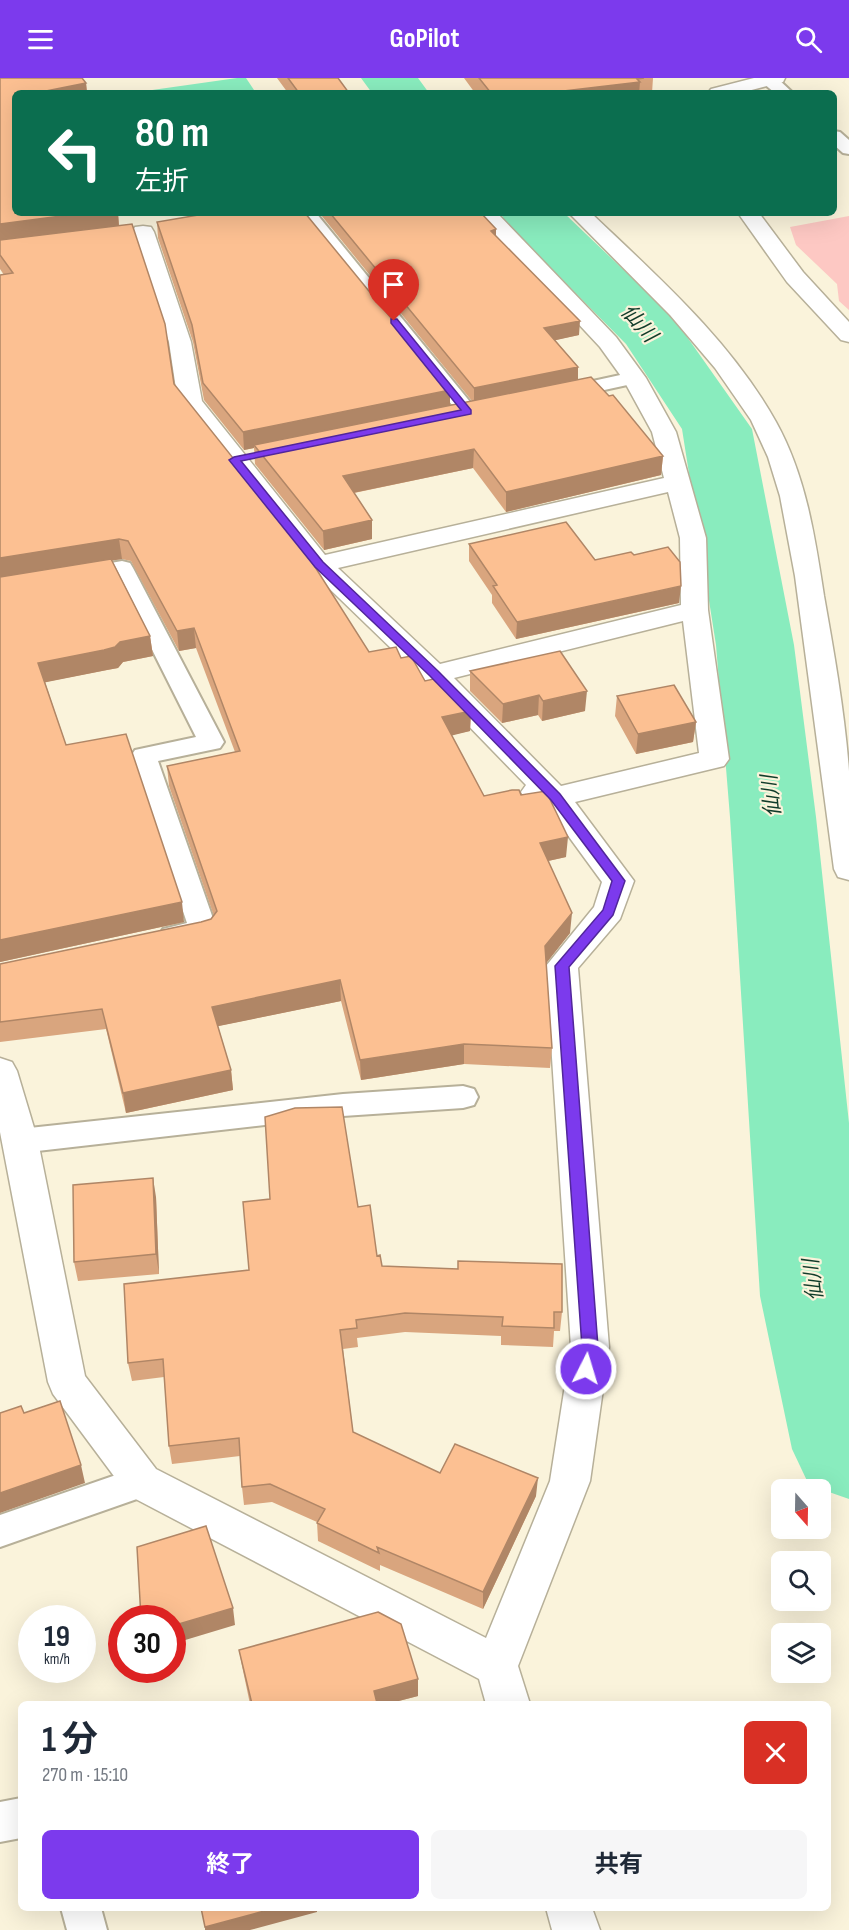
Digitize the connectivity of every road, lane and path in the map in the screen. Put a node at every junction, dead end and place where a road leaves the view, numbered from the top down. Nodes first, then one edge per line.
1 (773, 79) edge
2 (730, 90) edge
3 (837, 138) edge
4 (849, 148) edge
5 (308, 216) edge
6 (488, 216) edge
7 (582, 216) edge
8 (750, 216) edge
9 (143, 232) dead end
10 (849, 335) edge
11 (634, 378) junction
12 (545, 396) edge
13 (490, 407) edge
14 (468, 412) junction
15 (444, 417) edge
16 (679, 482) junction
17 (319, 564) junction
18 (55, 579) edge
19 (695, 610) junction
20 (434, 674) junction
21 (508, 794) edge
22 (555, 797) junction
23 (843, 801) edge
24 (849, 869) edge
25 (146, 942) edge
26 (0, 1071) edge
27 (463, 1096) dead end
28 (20, 1141) junction
29 (141, 1482) junction
30 (0, 1531) edge
31 (502, 1685) edge
32 (18, 1819) edge
33 (0, 1822) edge
34 (82, 1911) edge
35 (570, 1911) edge
36 (87, 1930) edge
37 (576, 1930) edge

1 - 2 street
3 - 4 lane
5 - 14 lane
6 - 11 street
7 - 23 street
8 - 10 street
9 - 17 street
11 - 12 lane
11 - 16 street
13 - 14 lane
14 - 15 lane
16 - 17 street
16 - 19 street
17 - 20 street
18 - 25 lane
19 - 20 street
19 - 22 street
20 - 22 street
21 - 22 street
22 - 31 street
23 - 24 street
26 - 28 street
27 - 28 lane
28 - 29 street
29 - 30 lane
29 - 31 street
32 - 33 lane
34 - 36 lane
35 - 37 street

